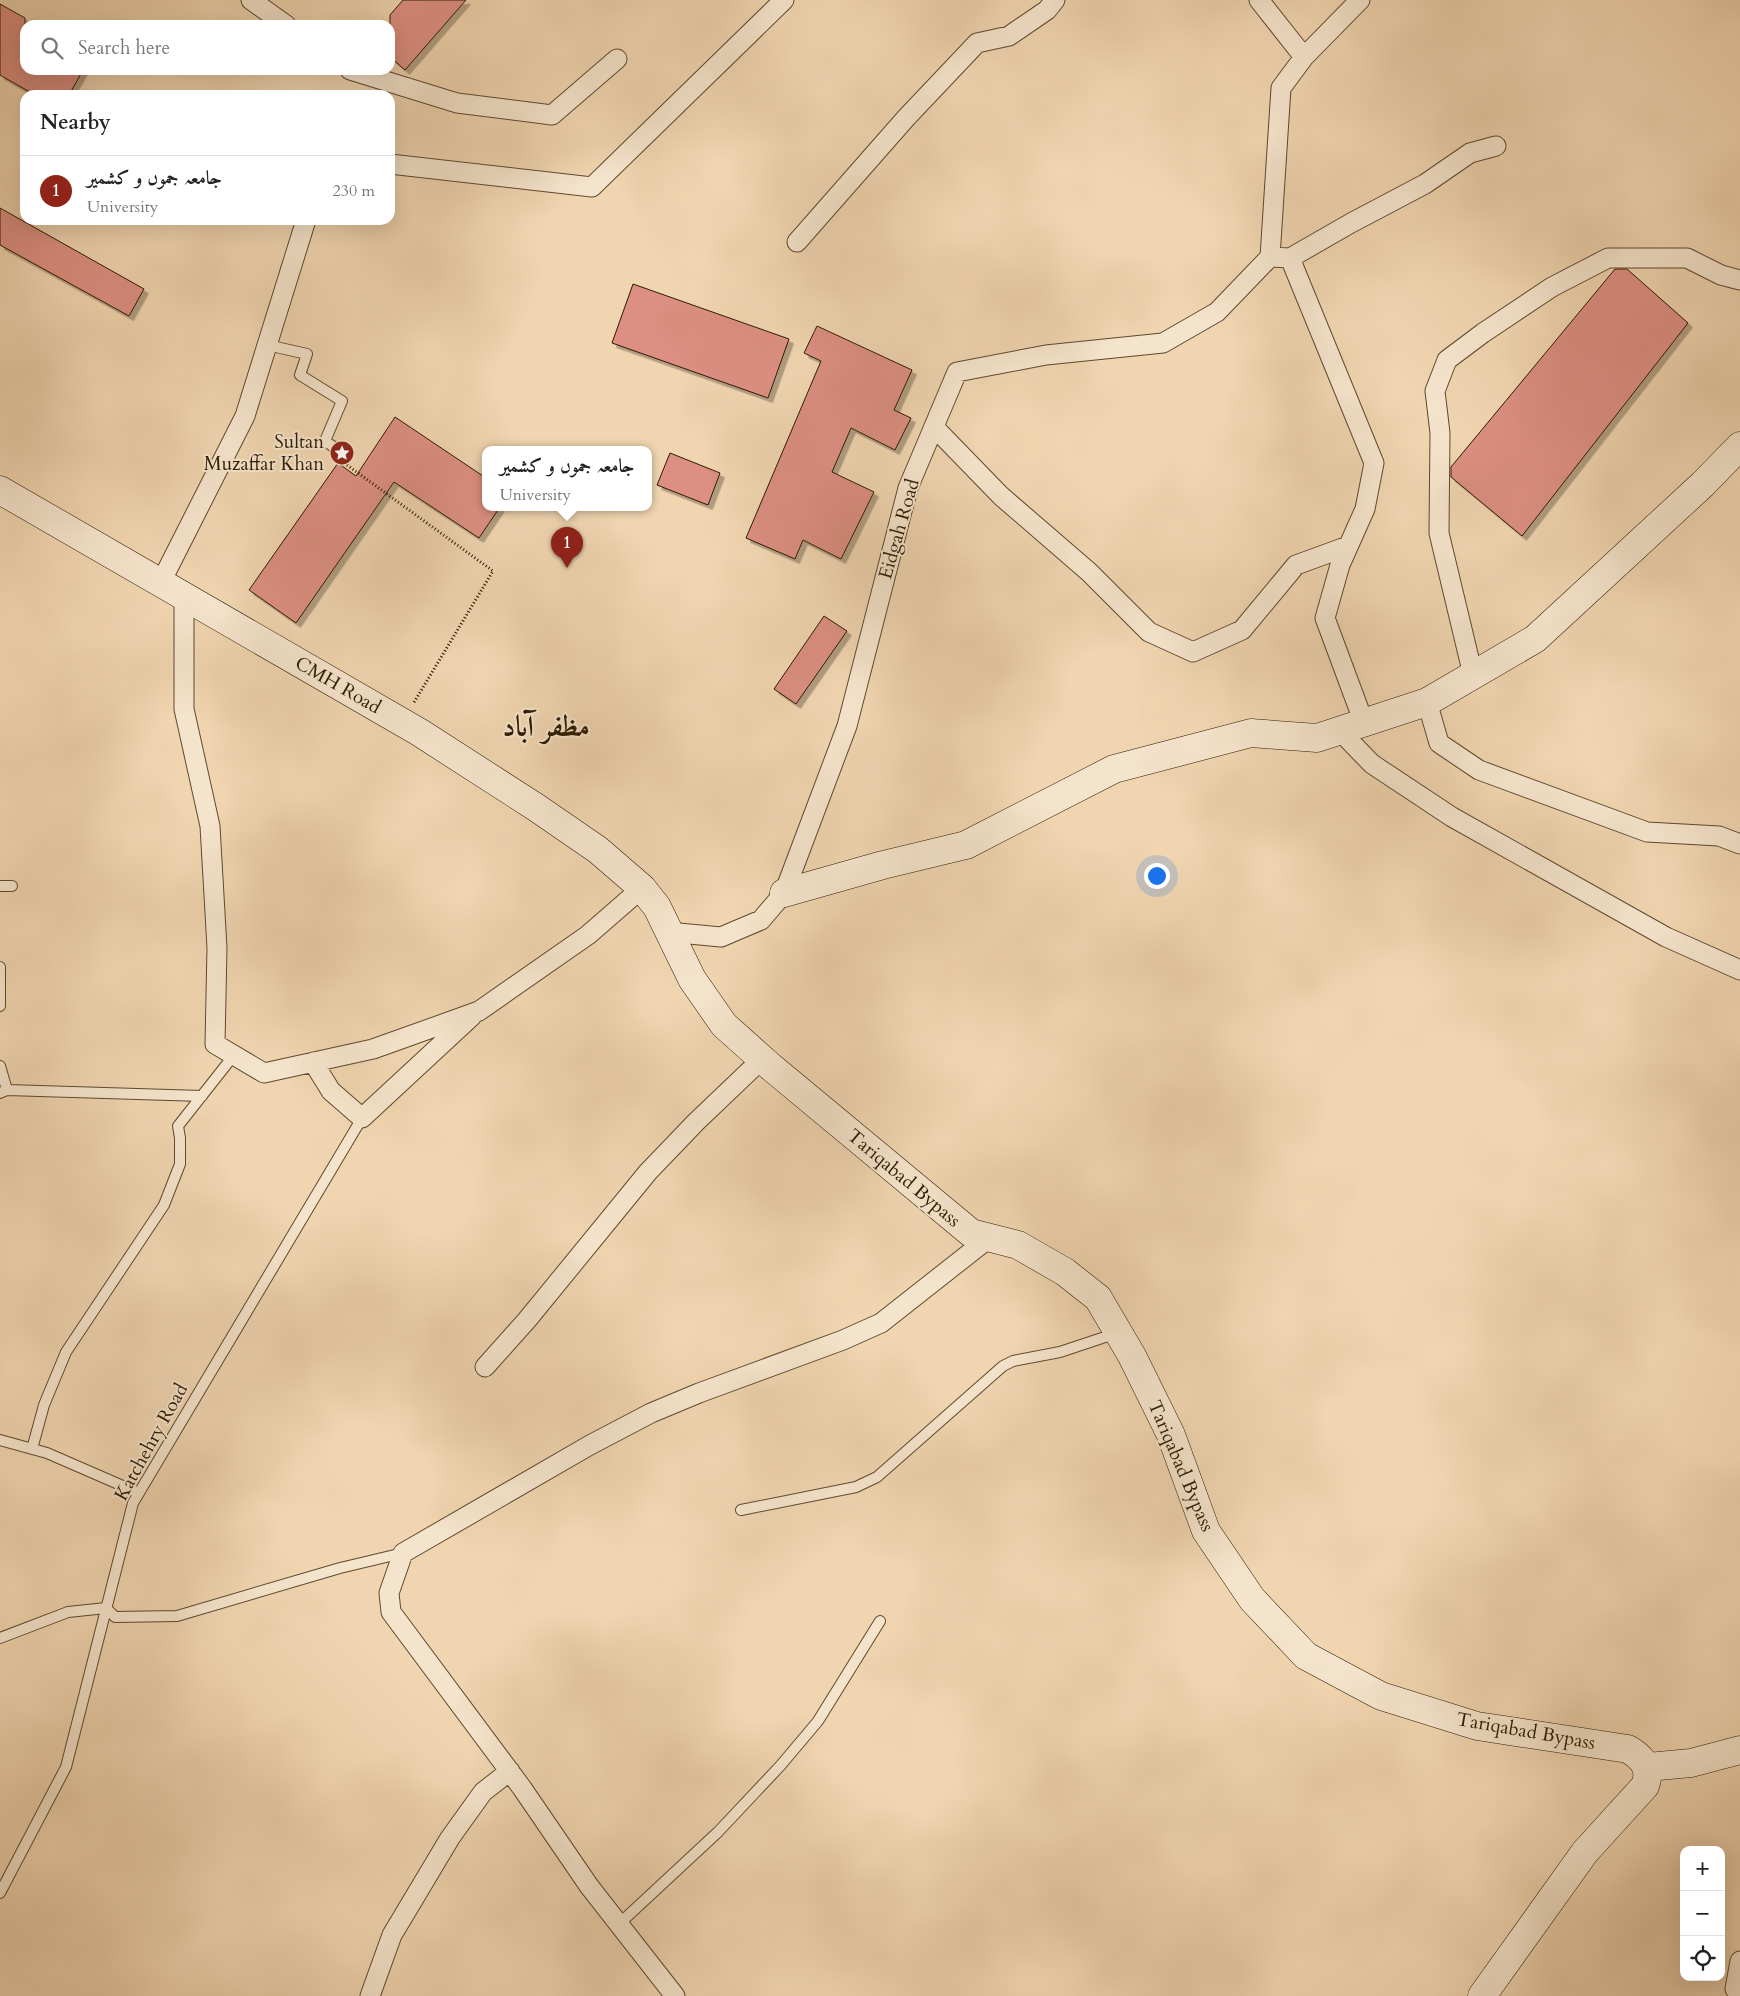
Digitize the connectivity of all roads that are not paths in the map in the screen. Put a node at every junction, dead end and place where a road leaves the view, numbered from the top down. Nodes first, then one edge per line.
1 (250, 0) edge
2 (784, 0) edge
3 (1055, 0) edge
4 (1259, 0) edge
5 (1360, 0) edge
6 (279, 20) edge
7 (1304, 57) junction
8 (617, 59) dead end
9 (366, 75) edge
10 (1496, 146) dead end
11 (395, 165) edge
12 (304, 225) edge
13 (797, 242) dead end
14 (1270, 257) junction
15 (1290, 258) junction
16 (1740, 280) edge
17 (267, 345) junction
18 (934, 426) junction
19 (1740, 446) edge
20 (341, 452) road end
21 (0, 490) edge
22 (1348, 546) junction
23 (161, 582) junction
24 (184, 596) junction
25 (1473, 675) junction
26 (1427, 702) junction
27 (1352, 727) junction
28 (1740, 844) edge
29 (0, 886) edge
30 (12, 886) dead end
31 (784, 893) junction
32 (649, 897) junction
33 (668, 932) junction
34 (0, 967) edge
35 (1740, 970) edge
36 (0, 1006) edge
37 (478, 1010) junction
38 (234, 1055) junction
39 (762, 1059) junction
40 (314, 1062) junction
41 (0, 1066) edge
42 (3, 1092) edge
43 (202, 1096) junction
44 (362, 1118) junction
45 (989, 1238) junction
46 (1118, 1333) junction
47 (485, 1367) dead end
48 (0, 1440) edge
49 (32, 1449) junction
50 (139, 1493) junction
51 (741, 1510) dead end
52 (403, 1553) junction
53 (106, 1608) junction
54 (880, 1621) dead end
55 (0, 1638) edge
56 (1740, 1750) edge
57 (1648, 1767) junction
58 (510, 1771) junction
59 (0, 1893) edge
60 (618, 1924) junction
61 (1740, 1961) edge
62 (370, 1996) edge
63 (675, 1996) edge
64 (1482, 1996) edge
65 (1740, 1996) edge

1 - 6 street
2 - 11 street
3 - 13 street
4 - 7 street
5 - 7 street
7 - 14 street
8 - 9 street
10 - 15 street
12 - 17 street
14 - 15 street
14 - 18 street, Eidgah Road
15 - 22 street
16 - 25 street
17 - 20 lane
17 - 23 street
18 - 22 street
18 - 31 street, Eidgah Road
19 - 25 street
21 - 23 street, CMH Road
22 - 27 street
23 - 24 street, CMH Road
24 - 32 street, CMH Road
24 - 38 street
25 - 26 street
26 - 27 street
26 - 28 street
27 - 31 street
27 - 35 street
29 - 30 lane
31 - 33 street, Eidgah Road
32 - 33 street, Tariqabad Bypass
32 - 37 street
33 - 39 street, Tariqabad Bypass
34 - 36 lane
37 - 40 street
37 - 44 street
38 - 40 street
38 - 43 lane
39 - 45 street, Tariqabad Bypass
39 - 47 street
40 - 44 street
41 - 42 lane
42 - 43 lane
43 - 49 lane
44 - 50 lane, Katchehry Road
45 - 46 street, Tariqabad Bypass
45 - 52 street
46 - 51 lane
46 - 57 street, Tariqabad Bypass
48 - 49 lane
49 - 50 lane
50 - 53 lane, Katchehry Road
52 - 53 lane
52 - 58 street
53 - 55 lane
53 - 59 lane, Katchehry Road
54 - 60 lane
56 - 57 street
57 - 64 street
58 - 60 street
58 - 62 street
60 - 63 street
61 - 65 street

